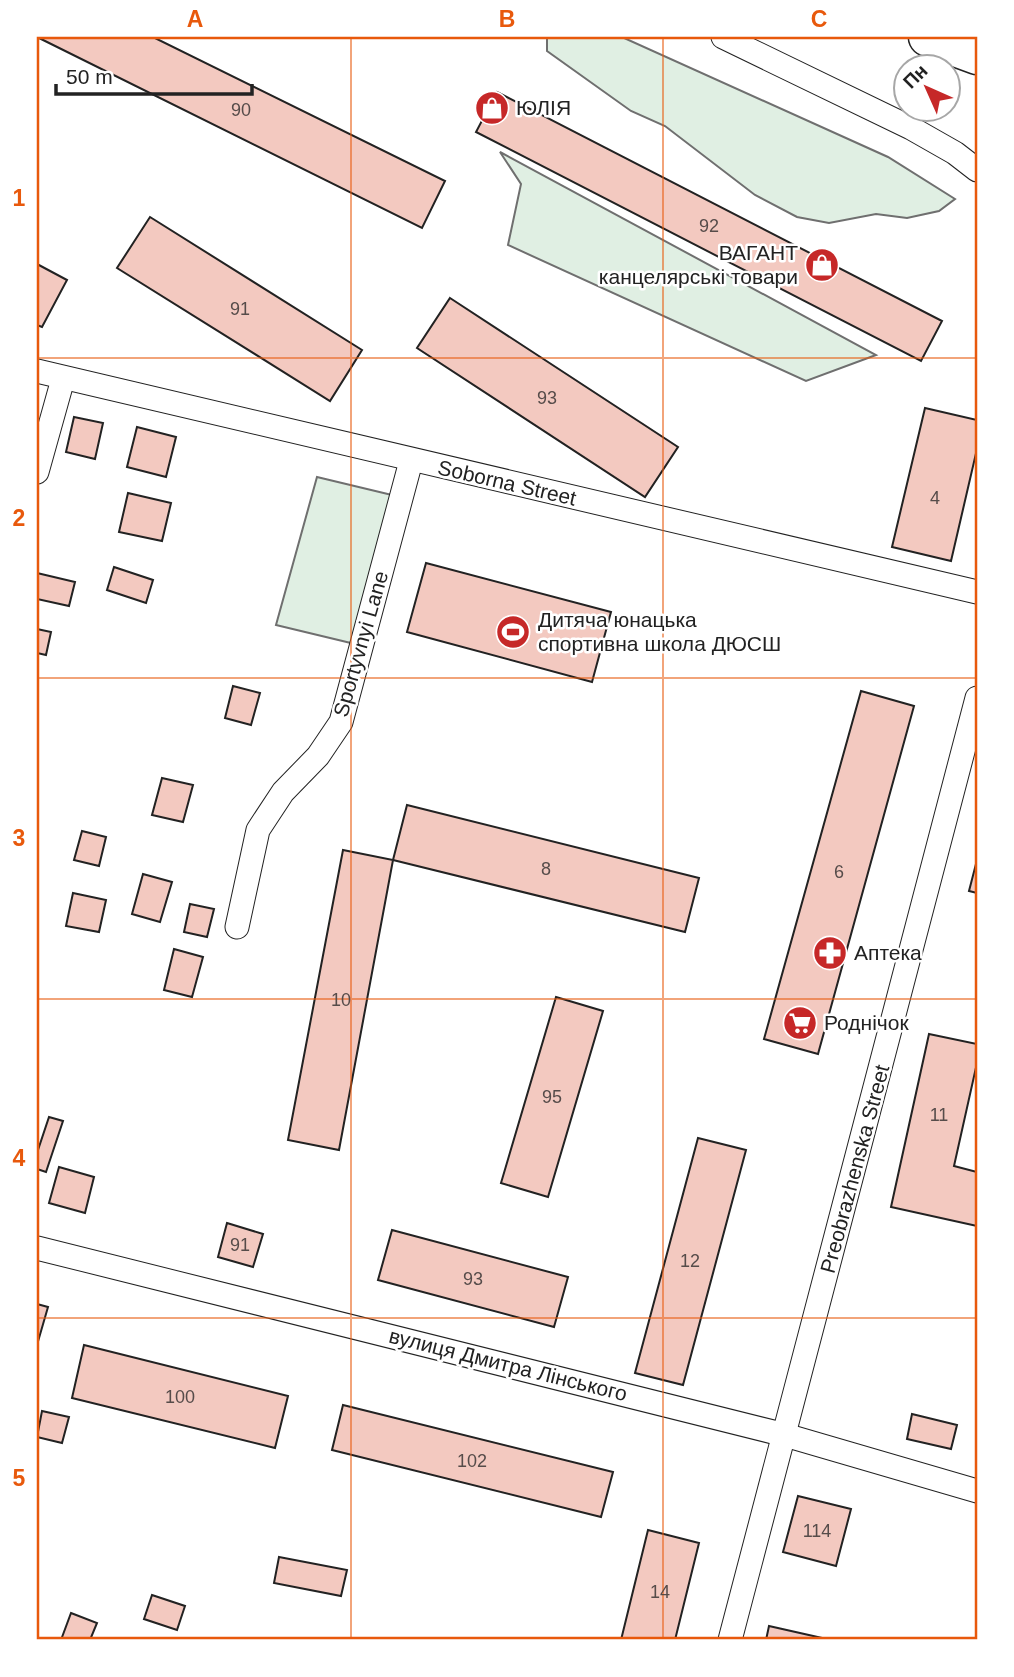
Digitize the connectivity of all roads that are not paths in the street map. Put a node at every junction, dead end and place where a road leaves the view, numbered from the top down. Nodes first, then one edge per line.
1 (723, 37) edge
2 (928, 37) edge
3 (977, 55) edge
4 (977, 170) edge
5 (37, 371) edge
6 (63, 379) junction
7 (411, 461) junction
8 (37, 472) edge
9 (977, 592) edge
10 (977, 698) edge
11 (971, 757) edge
12 (237, 928) dead end
13 (37, 1248) edge
14 (785, 1434) junction
15 (977, 1491) edge
16 (730, 1640) edge

1 - 4 street
2 - 3 highway
5 - 6 street, Soborna Street
6 - 7 street, Soborna Street
6 - 8 street
7 - 9 street, Soborna Street
7 - 12 street, Sportyvnyi Lane
10 - 11 street, Preobrazhenska Street
11 - 14 street, Preobrazhenska Street
13 - 14 street, вулиця Дмитра Лінського
14 - 15 street, вулиця Дмитра Лінського
14 - 16 street, Preobrazhenska Street

